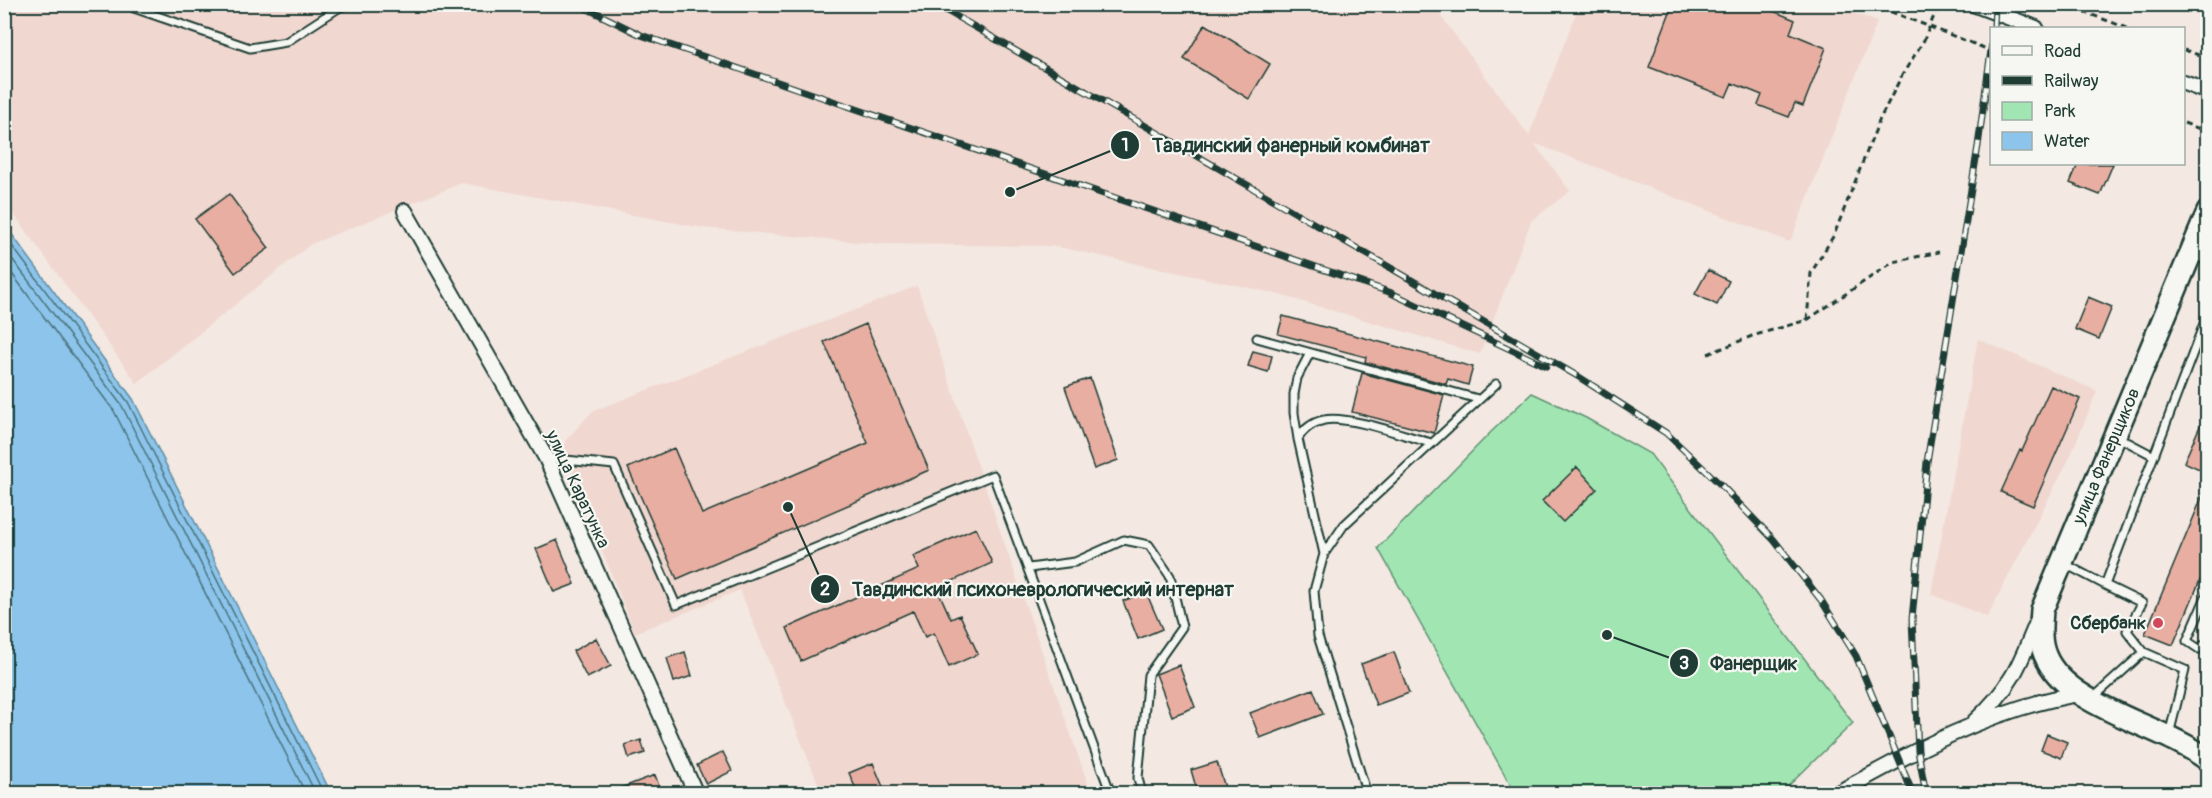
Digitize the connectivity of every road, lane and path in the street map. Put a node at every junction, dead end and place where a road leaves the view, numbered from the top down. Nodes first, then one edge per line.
1 (130, 4) edge
2 (349, 4) edge
3 (1871, 4) edge
4 (1939, 4) edge
5 (1973, 4) edge
6 (2062, 4) edge
7 (1929, 27) junction
8 (2034, 27) edge
9 (2124, 27) edge
10 (1990, 50) edge
11 (2185, 50) edge
12 (2208, 58) edge
13 (2185, 83) edge
14 (2208, 92) edge
15 (2185, 123) edge
16 (2208, 132) edge
17 (405, 211) dead end
18 (2208, 213) edge
19 (1939, 252) dead end
20 (2199, 257) edge
21 (2208, 313) edge
22 (1807, 320) junction
23 (1257, 338) dead end
24 (1310, 353) junction
25 (1708, 354) dead end
26 (1496, 384) dead end
27 (1478, 399) junction
28 (2115, 435) junction
29 (1298, 439) junction
30 (1431, 443) junction
31 (2154, 456) junction
32 (546, 458) junction
33 (1324, 554) junction
34 (2062, 562) junction
35 (1029, 568) junction
36 (2105, 585) junction
37 (2208, 592) edge
38 (2042, 610) junction
39 (2208, 641) edge
40 (2144, 652) junction
41 (2084, 697) junction
42 (1968, 729) junction
43 (2169, 738) junction
44 (2208, 760) edge
45 (696, 794) edge
46 (1112, 794) edge
47 (1142, 794) edge
48 (1367, 794) edge
49 (1836, 794) edge

1 - 2 lane
3 - 7 path
4 - 7 path
5 - 8 street
6 - 9 path
7 - 10 path
7 - 22 path
11 - 12 path
13 - 14 street
15 - 16 path
17 - 32 street, улица Каратунка
18 - 20 main road, улица Фанерщиков
19 - 22 path
20 - 28 main road, улица Фанерщиков
21 - 31 lane
22 - 25 path
23 - 24 lane
24 - 27 lane
24 - 29 lane
26 - 27 lane
27 - 30 lane
28 - 31 lane
28 - 34 main road, улица Фанерщиков
29 - 30 lane
29 - 33 lane
30 - 33 lane
31 - 36 lane
32 - 35 lane
32 - 45 street, улица Каратунка
33 - 48 lane
34 - 36 lane
34 - 38 main road, улица Фанерщиков
35 - 46 lane
35 - 47 lane
36 - 40 lane
37 - 39 lane
38 - 41 main road, улица Фанерщиков
38 - 42 street
40 - 41 lane
40 - 43 lane
41 - 42 street
41 - 43 main road, улица Фанерщиков
42 - 49 street
43 - 44 main road, улица Фанерщиков

